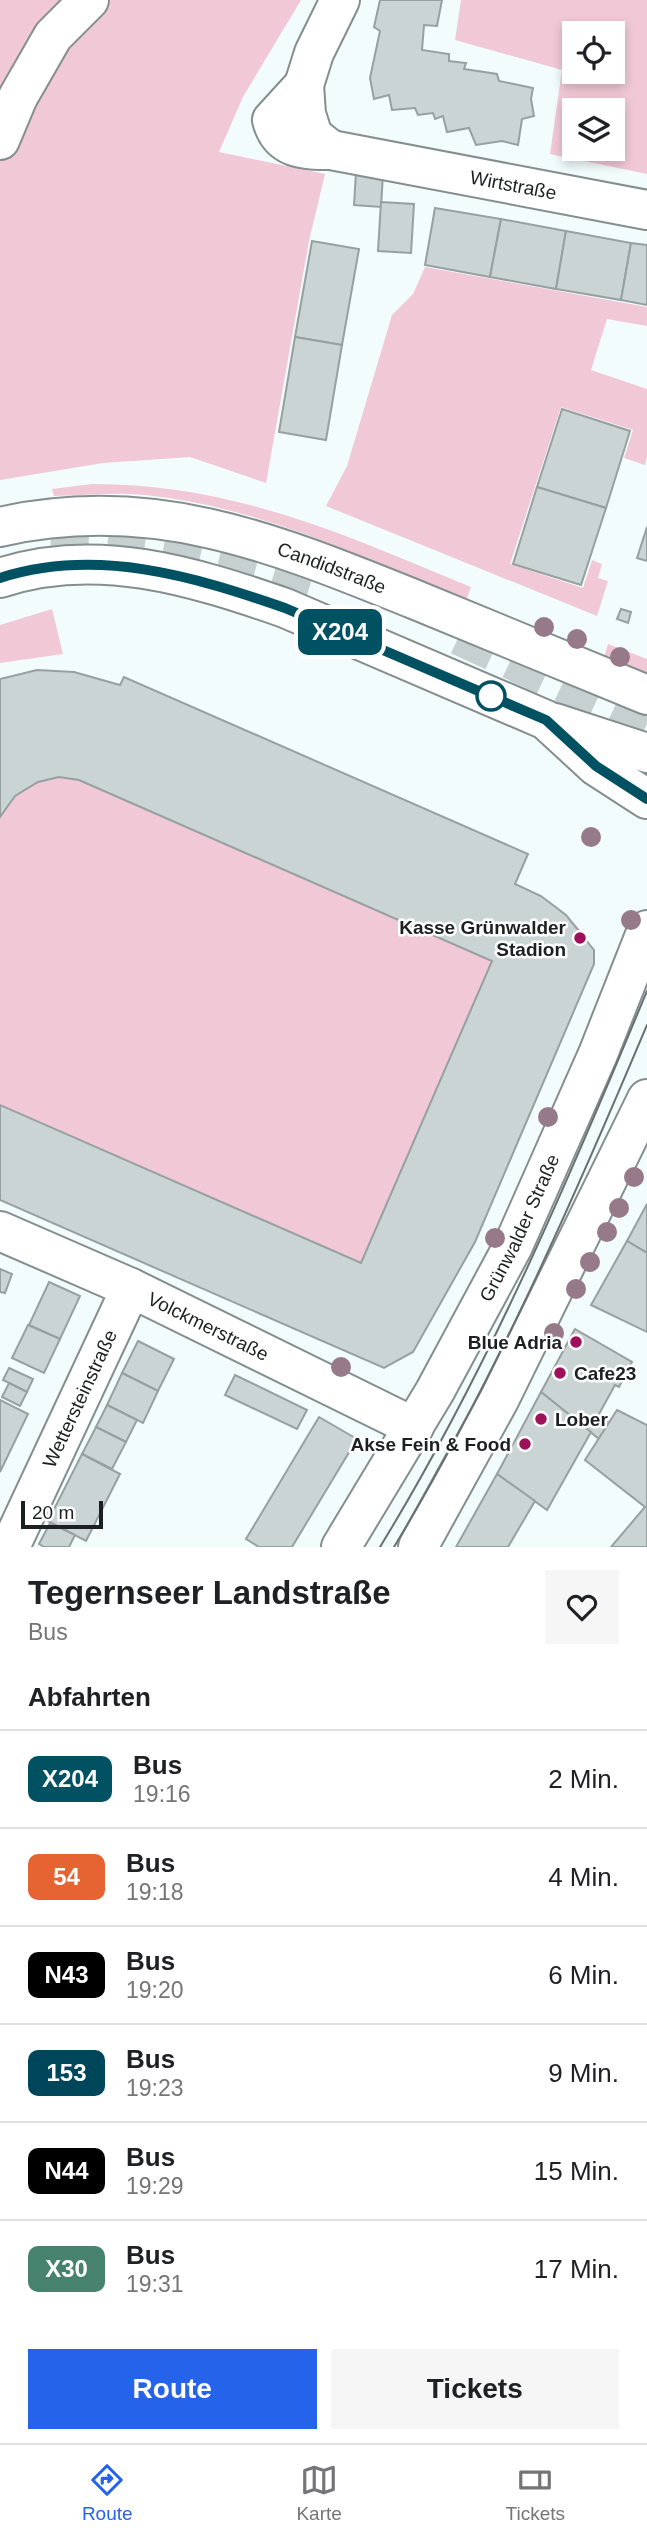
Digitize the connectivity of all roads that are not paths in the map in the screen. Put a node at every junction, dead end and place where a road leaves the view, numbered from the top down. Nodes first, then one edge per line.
1 (89, 0) edge
2 (340, 0) edge
3 (0, 140) edge
4 (647, 210) edge
5 (0, 527) edge
6 (0, 578) edge
7 (647, 695) edge
8 (546, 720) junction
9 (647, 753) edge
10 (647, 799) edge
11 (647, 930) edge
12 (647, 1099) edge
13 (637, 1144) edge
14 (0, 1231) edge
15 (131, 1288) junction
16 (414, 1427) junction
17 (9, 1547) edge
18 (341, 1547) edge
19 (418, 1547) edge

1 - 3 main road
2 - 4 main road, Wirtstraße
5 - 7 main road, Candidstraße
6 - 8 main road
8 - 9 main road
8 - 10 main road
11 - 16 main road, Grünwalder Straße
12 - 13 main road
13 - 19 main road
14 - 15 main road, Volckmerstraße
15 - 16 main road, Volckmerstraße
15 - 17 main road, Wettersteinstraße
16 - 18 main road, Grünwalder Straße

